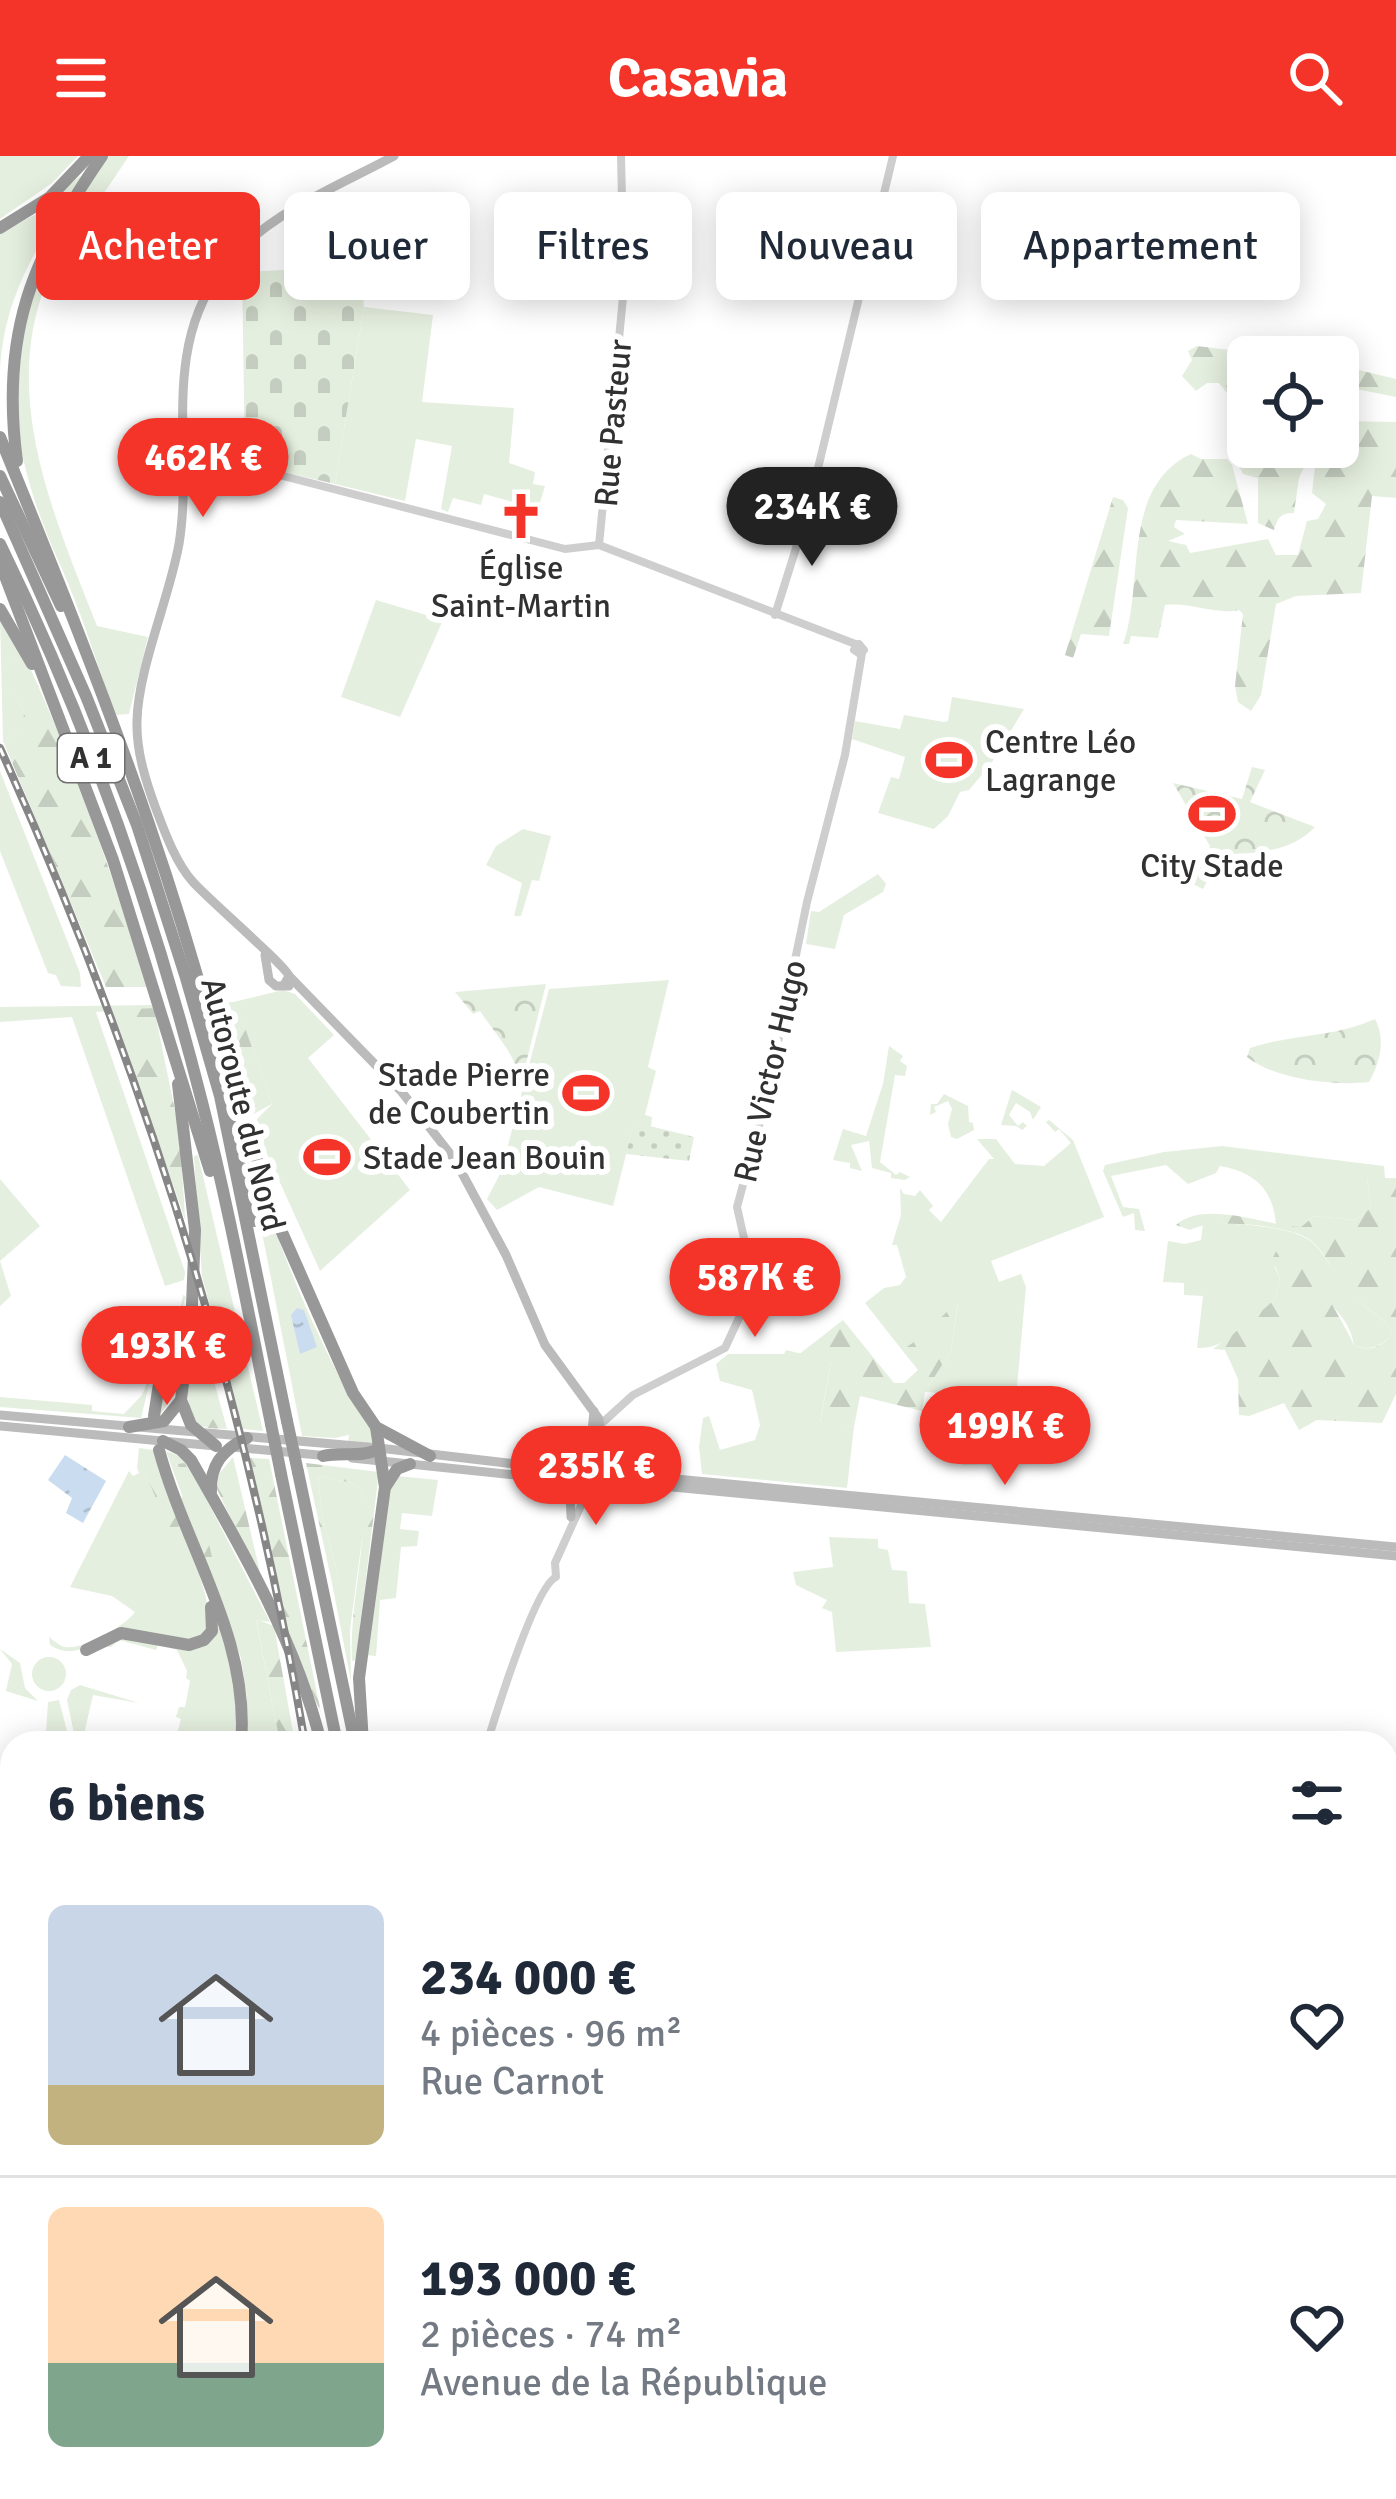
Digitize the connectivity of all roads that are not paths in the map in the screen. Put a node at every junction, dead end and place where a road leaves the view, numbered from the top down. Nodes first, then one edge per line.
1 (89, 156) edge
2 (102, 156) edge
3 (394, 156) edge
4 (621, 156) edge
5 (893, 156) edge
6 (0, 228) edge
7 (0, 437) edge
8 (183, 450) junction
9 (224, 461) junction
10 (184, 466) junction
11 (0, 476) edge
12 (0, 502) edge
13 (44, 542) junction
14 (0, 544) edge
15 (598, 545) junction
16 (0, 563) edge
17 (0, 609) edge
18 (775, 614) junction
19 (100, 695) junction
20 (62, 724) junction
21 (274, 967) junction
22 (193, 977) junction
23 (159, 978) junction
24 (286, 980) junction
25 (203, 1014) junction
26 (170, 1016) junction
27 (170, 1041) junction
28 (226, 1205) junction
29 (193, 1276) junction
30 (181, 1400) junction
31 (618, 1405) junction
32 (594, 1412) junction
33 (0, 1415) edge
34 (154, 1416) dead end
35 (601, 1424) junction
36 (0, 1426) edge
37 (376, 1426) junction
38 (129, 1427) junction
39 (200, 1434) junction
40 (247, 1438) junction
41 (161, 1446) junction
42 (223, 1446) junction
43 (381, 1455) junction
44 (323, 1456) joint
45 (430, 1456) junction
46 (410, 1464) junction
47 (579, 1464) junction
48 (600, 1470) junction
49 (559, 1478) junction
50 (574, 1484) junction
51 (385, 1487) junction
52 (593, 1488) junction
53 (212, 1498) junction
54 (571, 1517) junction
55 (562, 1545) junction
56 (1396, 1551) edge
57 (206, 1577) junction
58 (86, 1651) dead end
59 (242, 1731) edge
60 (318, 1731) edge
61 (335, 1731) edge
62 (356, 1731) edge
63 (359, 1731) edge
64 (491, 1731) edge

1 - 6 highway
2 - 13 highway
3 - 8 main road
4 - 15 street, Rue Pasteur
5 - 18 street
7 - 13 highway
8 - 9 street
8 - 10 main road
9 - 10 street
9 - 15 street
10 - 21 main road
11 - 19 highway
12 - 22 highway, Autoroute du Nord / A 1
13 - 19 highway
14 - 23 highway, Autoroute du Nord / A 1
15 - 18 street
16 - 20 highway
17 - 20 highway
18 - 31 street, Rue Victor Hugo
19 - 22 highway
20 - 23 highway
21 - 24 main road
21 - 24 main road
22 - 25 highway
23 - 26 highway
24 - 32 main road
25 - 37 highway
25 - 62 highway, Autoroute du Nord, bridge
26 - 27 highway
26 - 28 highway, Autoroute du Nord
27 - 28 highway
27 - 29 highway
28 - 61 highway, Autoroute du Nord, bridge
29 - 30 highway
29 - 34 highway
30 - 38 highway
30 - 39 highway
31 - 32 street, Rue Victor Hugo
31 - 35 street, Rue Victor Hugo
32 - 35 main road
32 - 47 main road
33 - 38 main road
35 - 48 main road
36 - 41 main road
37 - 43 highway
37 - 45 highway
38 - 39 main road
39 - 40 main road
39 - 42 highway
40 - 42 highway
40 - 43 main road
41 - 42 main road
41 - 53 highway
41 - 57 highway
42 - 44 main road
42 - 53 highway
43 - 44 highway
43 - 45 main road
43 - 46 main road
43 - 51 highway
45 - 47 main road
46 - 49 main road
46 - 51 highway
47 - 48 main road
47 - 50 main road
48 - 52 main road
48 - 56 main road
49 - 50 main road
49 - 54 main road
50 - 52 main road
50 - 54 street
51 - 63 highway
52 - 55 street
52 - 56 main road
53 - 60 highway
54 - 55 street
55 - 64 street
57 - 58 highway
57 - 59 highway

